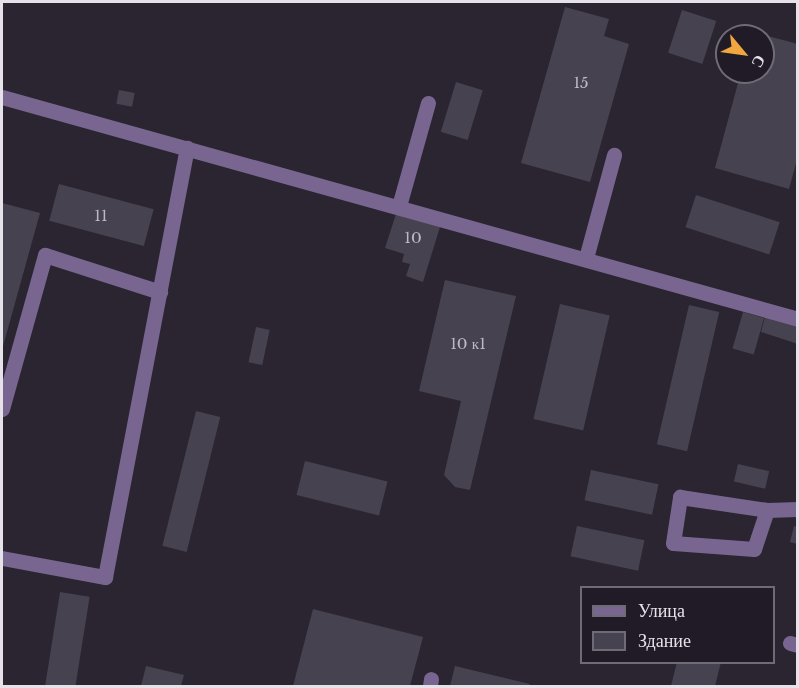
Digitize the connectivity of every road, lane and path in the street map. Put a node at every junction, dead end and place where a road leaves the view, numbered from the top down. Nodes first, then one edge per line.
1 (2, 97) edge
2 (428, 103) dead end
3 (187, 148) junction
4 (614, 155) dead end
5 (399, 206) junction
6 (586, 258) junction
7 (160, 292) junction
8 (798, 319) edge
9 (2, 409) edge
10 (798, 509) edge
11 (766, 510) junction
12 (2, 558) edge

1 - 3 street
2 - 5 street
3 - 5 street
3 - 7 street
4 - 6 street
5 - 6 street
6 - 8 street
7 - 9 street
7 - 12 street
10 - 11 street
11 - 11 street

